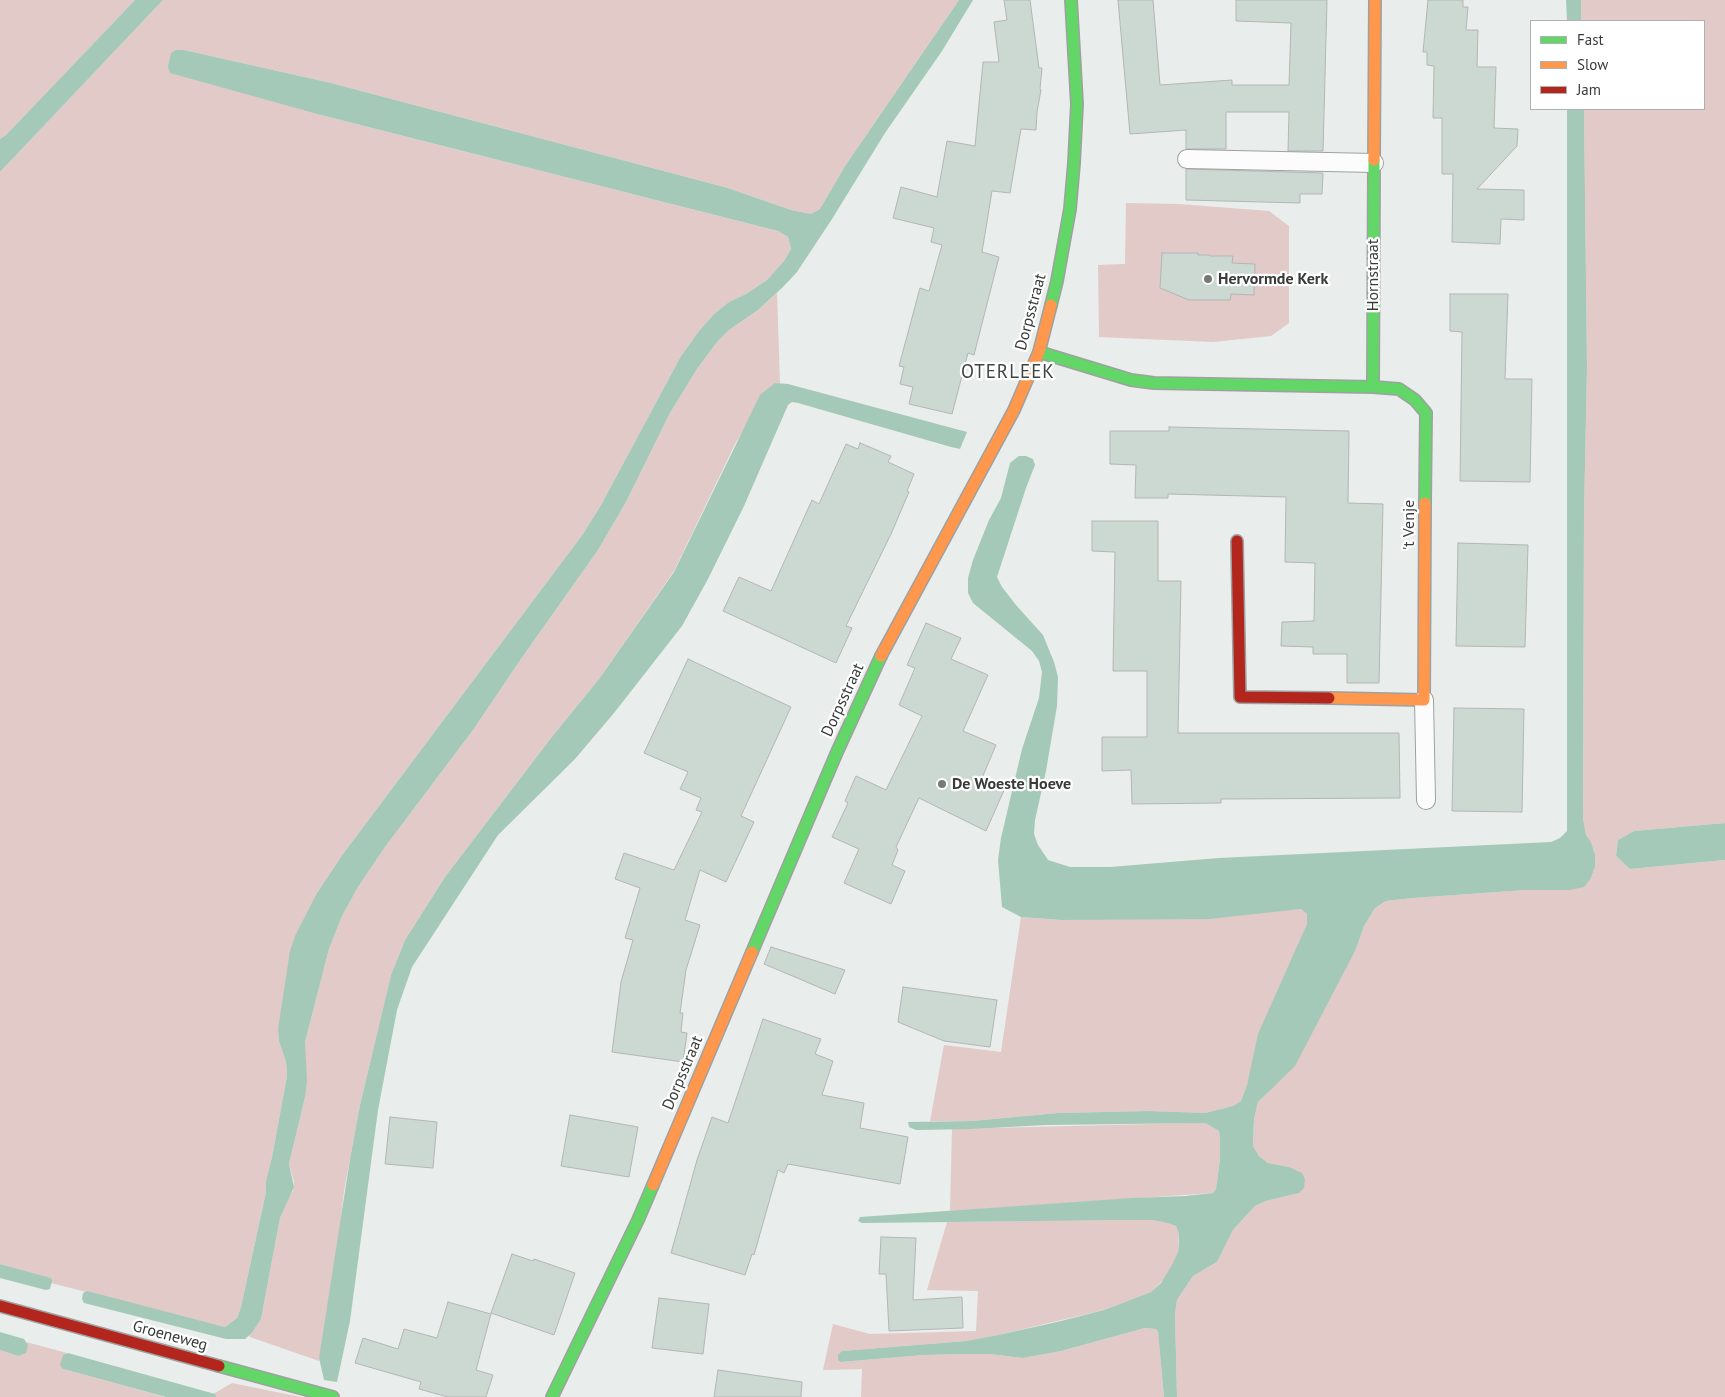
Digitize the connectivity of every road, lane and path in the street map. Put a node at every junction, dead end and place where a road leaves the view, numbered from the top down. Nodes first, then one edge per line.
1 (1071, 0) edge
2 (1375, 0) edge
3 (1187, 159) dead end
4 (1374, 163) junction
5 (1039, 352) junction
6 (1373, 386) junction
7 (1237, 541) dead end
8 (1424, 700) junction
9 (1426, 800) dead end
10 (0, 1306) edge
11 (333, 1397) edge
12 (552, 1397) edge

1 - 5 street, Dorpsstraat
2 - 4 street, Hornstraat
3 - 4 lane
4 - 6 street, Hornstraat
5 - 6 street, 't Venje
5 - 12 street, Dorpsstraat
6 - 8 street, 't Venje
7 - 8 street
8 - 9 lane
10 - 11 street, Groeneweg

